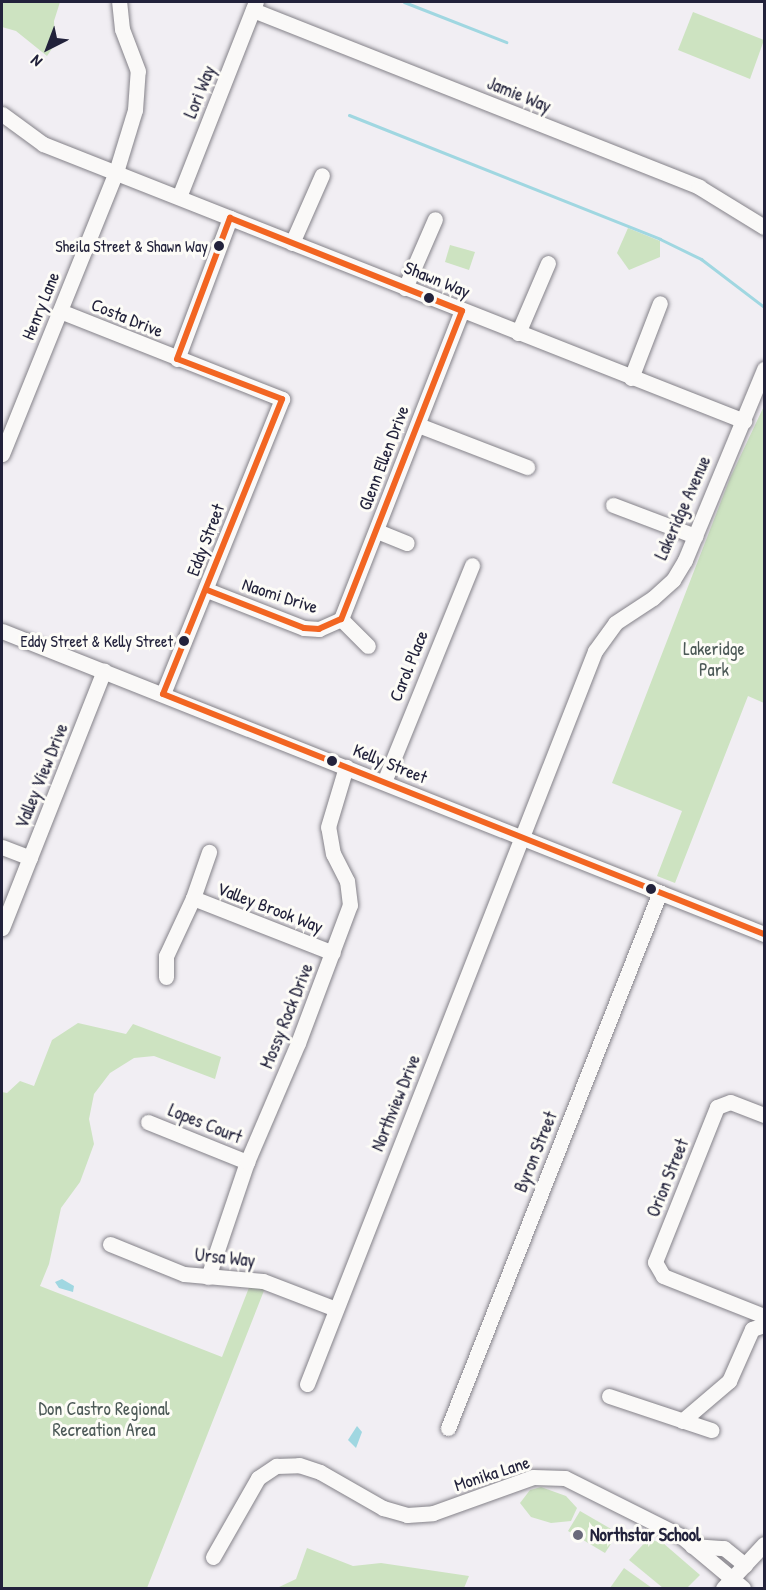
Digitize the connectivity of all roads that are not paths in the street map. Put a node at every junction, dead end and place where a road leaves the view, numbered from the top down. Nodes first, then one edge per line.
1 (119, 2) edge
2 (255, 6) edge
3 (2, 114) edge
4 (116, 172) junction
5 (322, 175) dead end
6 (179, 197) junction
7 (230, 218) junction
8 (435, 219) dead end
9 (765, 227) edge
10 (292, 243) junction
11 (548, 263) dead end
12 (405, 288) junction
13 (660, 303) dead end
14 (60, 311) junction
15 (462, 311) junction
16 (518, 333) junction
17 (177, 358) junction
18 (765, 369) edge
19 (631, 378) junction
20 (282, 399) joint
21 (744, 422) junction
22 (418, 425) junction
23 (2, 450) edge
24 (527, 467) dead end
25 (613, 505) dead end
26 (377, 531) junction
27 (695, 536) junction
28 (407, 543) dead end
29 (472, 565) dead end
30 (207, 591) junction
31 (341, 619) junction
32 (2, 631) edge
33 (368, 646) dead end
34 (104, 671) junction
35 (163, 694) junction
36 (346, 767) junction
37 (384, 782) junction
38 (521, 837) junction
39 (2, 847) edge
40 (208, 852) dead end
41 (30, 858) junction
42 (660, 892) junction
43 (193, 898) junction
44 (2, 928) edge
45 (765, 934) edge
46 (333, 953) junction
47 (166, 977) dead end
48 (765, 1115) edge
49 (148, 1122) dead end
50 (248, 1162) junction
51 (110, 1244) dead end
52 (208, 1277) junction
53 (336, 1309) junction
54 (765, 1316) edge
55 (765, 1325) edge
56 (307, 1384) dead end
57 (609, 1396) dead end
58 (682, 1421) junction
59 (448, 1428) dead end
60 (711, 1430) dead end
61 (765, 1544) edge
62 (692, 1545) junction
63 (213, 1557) dead end
64 (745, 1565) junction
65 (733, 1586) edge

1 - 4 street, Henry Lane
2 - 6 street, Lori Way
2 - 9 street, Jamie Way
3 - 4 street, Shawn Way
4 - 6 street, Shawn Way
4 - 14 street, Henry Lane
5 - 10 street
6 - 7 street, Shawn Way
7 - 10 street, Shawn Way
7 - 17 street
8 - 12 street
10 - 12 street, Shawn Way
11 - 16 street
12 - 15 street, Shawn Way
13 - 19 street
14 - 17 street, Costa Drive
14 - 23 street, Henry Lane
15 - 16 street, Shawn Way
15 - 22 street, Glenn Ellen Drive
16 - 19 street, Shawn Way
17 - 20 street, Costa Drive
18 - 21 street, Lakeridge Avenue
19 - 21 street, Shawn Way
20 - 30 street, Eddy Street
21 - 27 street, Lakeridge Avenue
22 - 24 street
22 - 26 street, Glenn Ellen Drive
25 - 27 street
26 - 28 street
26 - 31 street, Glenn Ellen Drive
27 - 38 street, Lakeridge Avenue
29 - 37 street, Carol Place
30 - 31 street, Naomi Drive
30 - 35 street, Eddy Street
31 - 33 street
32 - 34 street, Kelly Street
34 - 35 street, Kelly Street
34 - 41 street, Valley View Drive
35 - 36 street, Kelly Street
36 - 37 street, Kelly Street
36 - 46 street, Mossy Rock Drive
37 - 38 street, Kelly Street
38 - 42 street, Kelly Street
38 - 53 street, Northview Drive
39 - 41 street
40 - 43 street
41 - 44 street, Valley View Drive
42 - 45 street, Kelly Street
42 - 59 street, Byron Street
43 - 46 street, Valley Brook Way
43 - 47 street
46 - 50 street, Mossy Rock Drive
48 - 54 street, Orion Street
49 - 50 street, Lopes Court
50 - 52 street, Mossy Rock Drive
51 - 52 street, Ursa Way
52 - 53 street, Ursa Way
53 - 56 street, Northview Drive
55 - 58 street
57 - 58 street
58 - 60 street
61 - 64 street
62 - 63 street, Monika Lane
62 - 64 street, Monika Lane
62 - 65 street, Monika Lane
64 - 65 street

